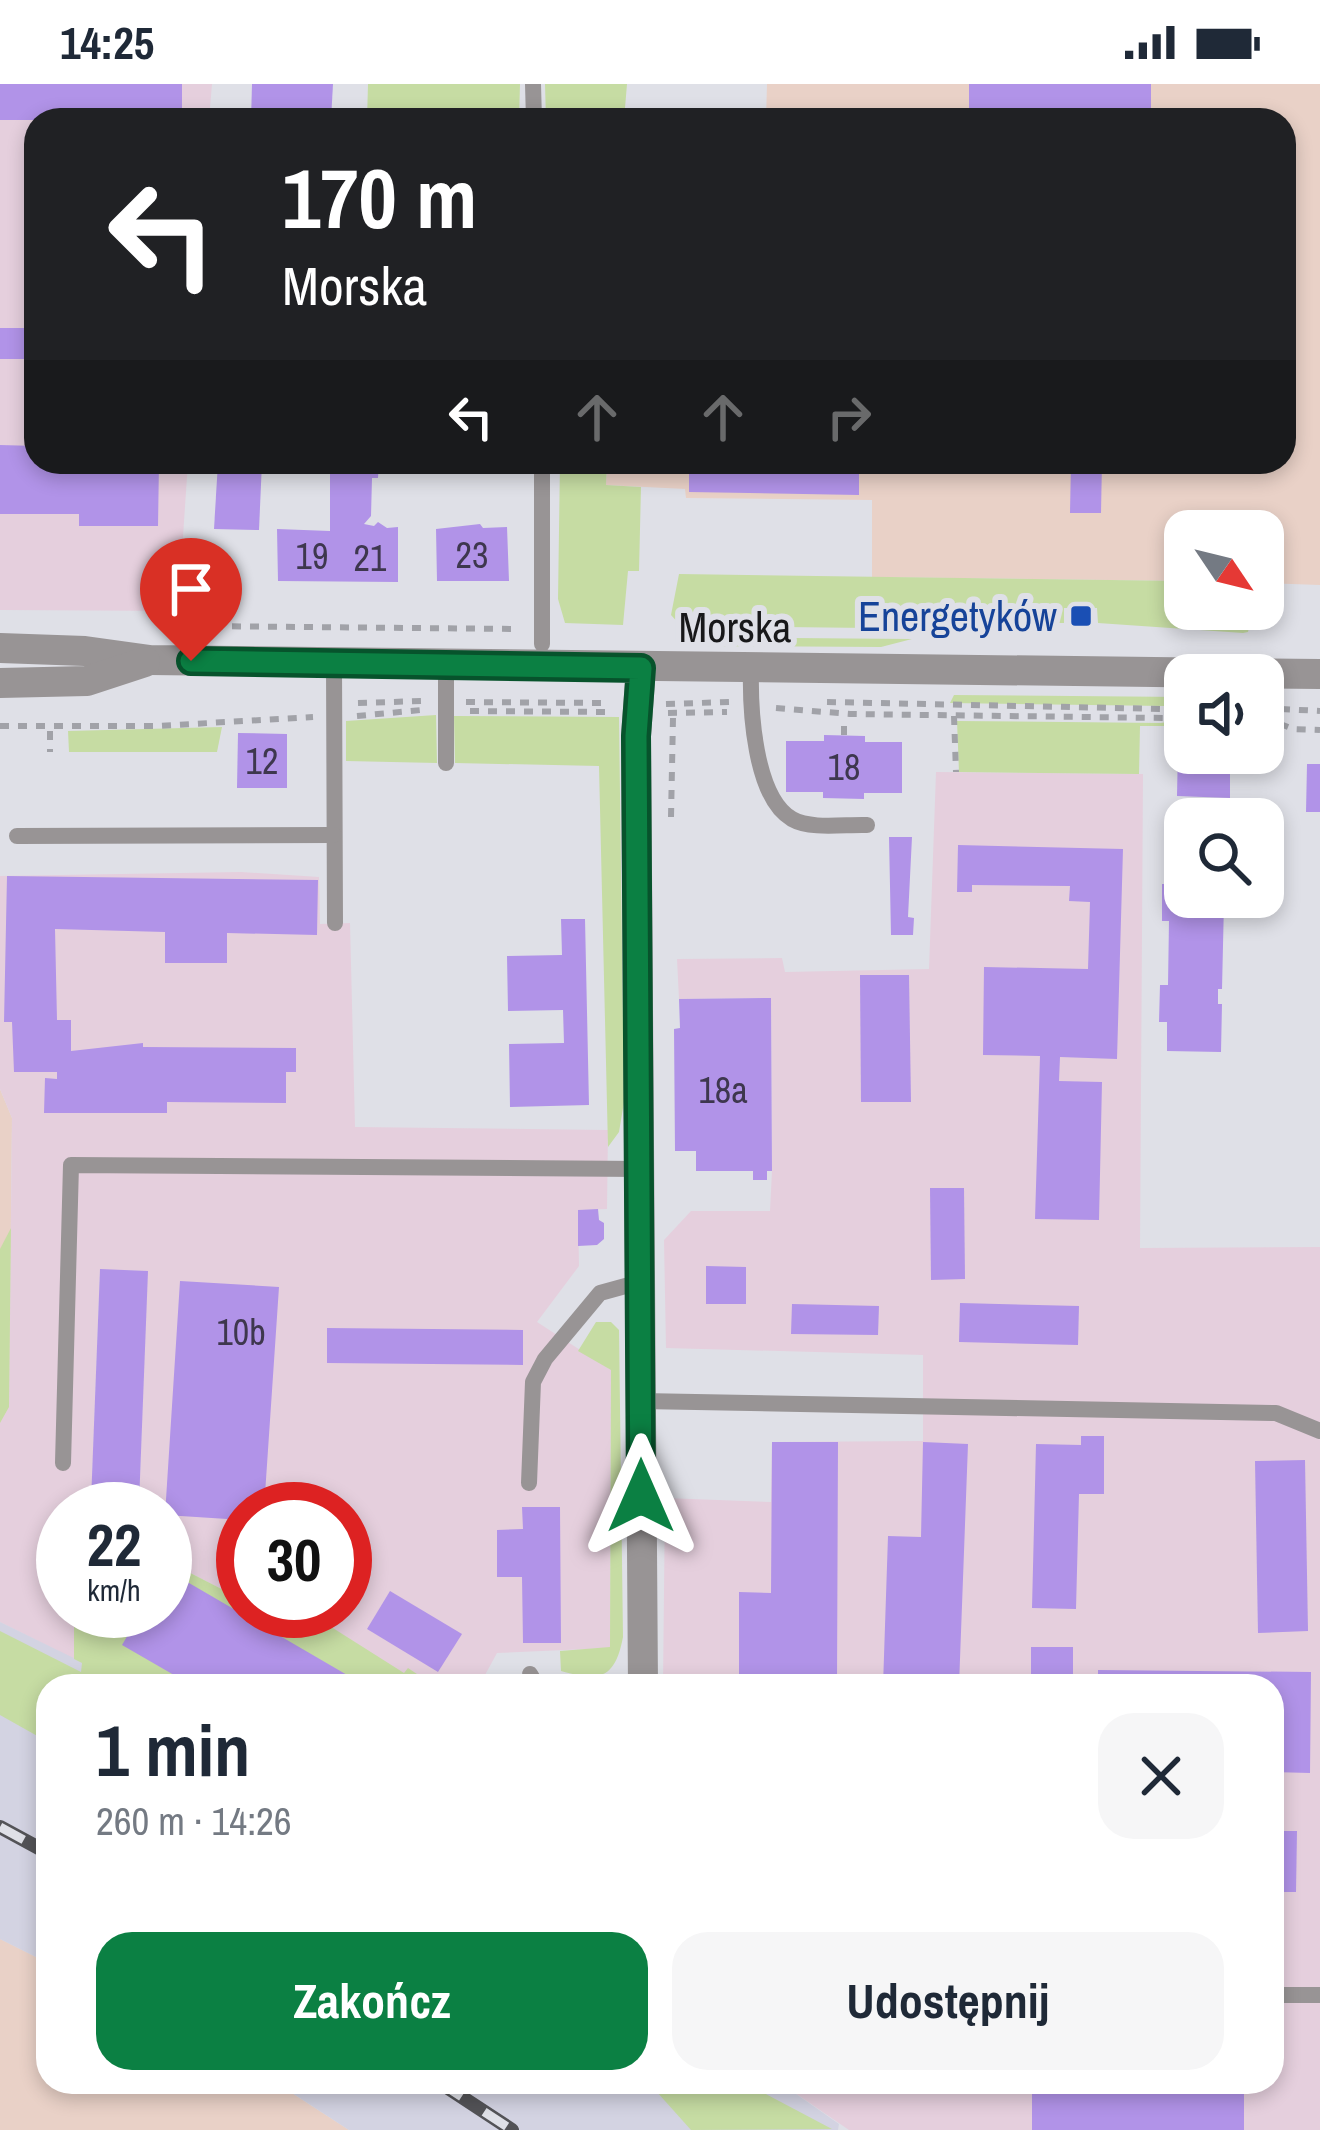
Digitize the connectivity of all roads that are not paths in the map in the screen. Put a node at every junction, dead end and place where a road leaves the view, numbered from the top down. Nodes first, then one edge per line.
1 (542, 474) edge
2 (542, 637) road end
3 (0, 648) edge
4 (151, 660) junction
5 (334, 663) junction
6 (446, 664) junction
7 (641, 668) junction
8 (1320, 674) edge
9 (0, 683) edge
10 (750, 693) junction
11 (446, 763) dead end
12 (867, 825) dead end
13 (334, 835) junction
14 (17, 836) dead end
15 (335, 923) dead end
16 (640, 1169) junction
17 (640, 1282) junction
18 (641, 1401) junction
19 (1320, 1431) edge
20 (63, 1463) dead end
21 (529, 1483) dead end
22 (643, 1674) edge
23 (1284, 1995) edge
24 (1320, 1995) edge

1 - 2 lane
3 - 4 street, Morska
4 - 5 street, Morska
4 - 9 street, Morska
5 - 6 street, Morska
5 - 13 lane
6 - 7 street, Morska
6 - 11 lane
7 - 10 street, Morska
7 - 16 street
8 - 10 street, Morska
10 - 12 lane
13 - 14 lane
13 - 15 lane
16 - 17 street
16 - 20 lane
17 - 18 street
17 - 21 lane
18 - 19 lane
18 - 22 street
23 - 24 lane

